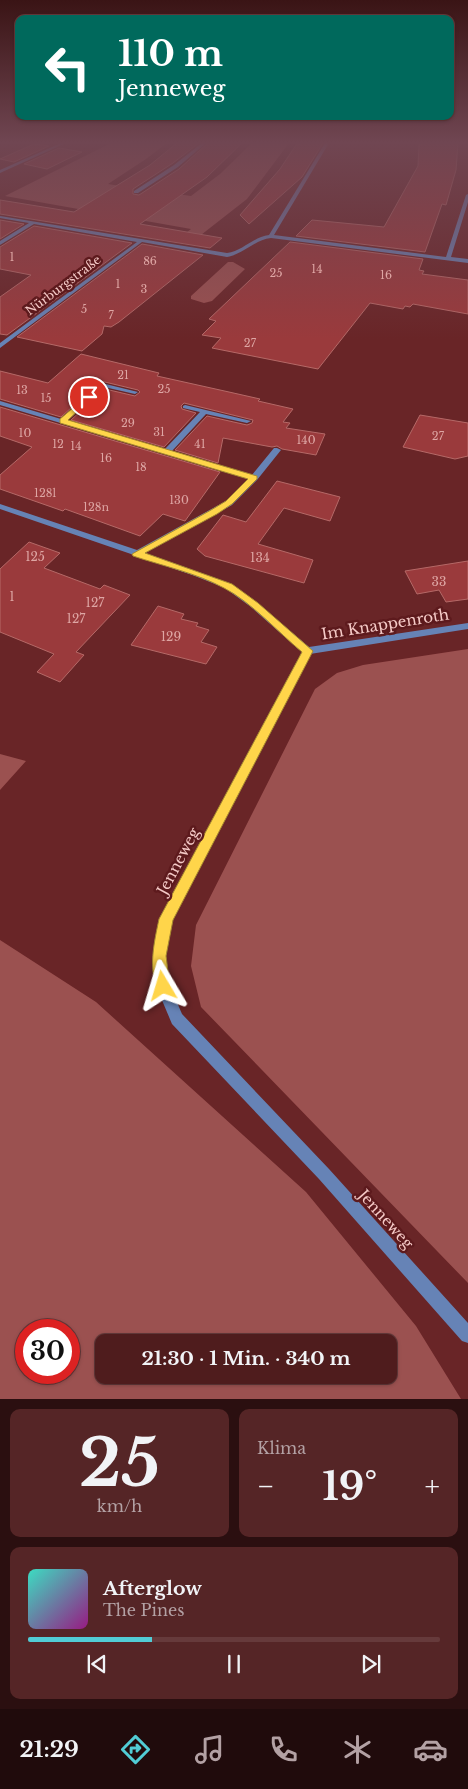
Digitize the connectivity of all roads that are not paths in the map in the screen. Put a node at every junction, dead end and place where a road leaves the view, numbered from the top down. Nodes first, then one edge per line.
1 (288, 208) edge
2 (464, 208) edge
3 (0, 217) edge
4 (34, 223) junction
5 (271, 236) junction
6 (140, 242) junction
7 (0, 243) edge
8 (448, 258) junction
9 (468, 261) edge
10 (0, 346) edge
11 (85, 381) dead end
12 (103, 385) junction
13 (135, 392) dead end
14 (0, 403) edge
15 (185, 407) dead end
16 (205, 411) junction
17 (62, 421) junction
18 (248, 421) dead end
19 (277, 450) dead end
20 (167, 452) junction
21 (254, 478) junction
22 (0, 506) edge
23 (136, 554) junction
24 (468, 626) edge
25 (308, 651) junction
26 (468, 1335) edge

1 - 5 street
2 - 8 street
3 - 4 street
4 - 6 street
4 - 7 street
5 - 6 street
5 - 8 street
6 - 10 street, Nürburgstraße
8 - 9 street
11 - 12 street
12 - 13 street
12 - 17 street
14 - 17 street
15 - 16 street
16 - 18 street
16 - 20 street
17 - 20 street
19 - 21 street
20 - 21 street
21 - 23 street
22 - 23 street
23 - 25 street
24 - 25 street, Im Knappenroth
25 - 26 street, Jenneweg

